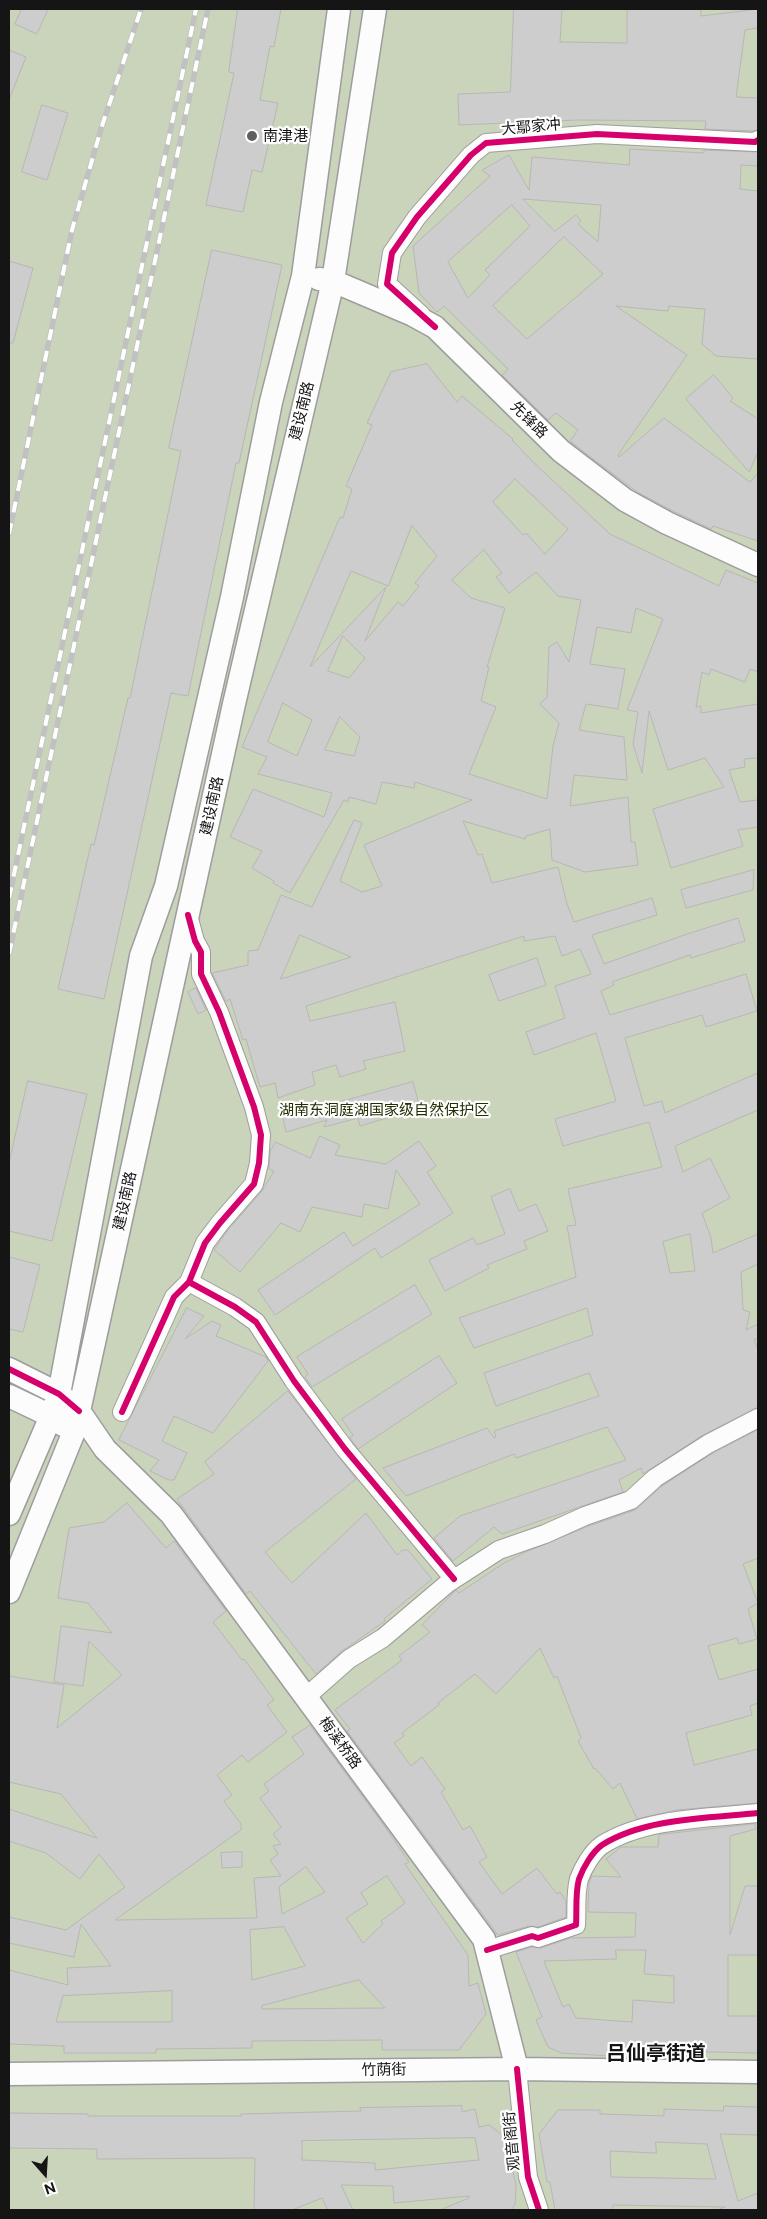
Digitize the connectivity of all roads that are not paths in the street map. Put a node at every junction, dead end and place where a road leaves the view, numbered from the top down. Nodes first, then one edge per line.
1 (339, 9) edge
2 (375, 9) edge
3 (758, 140) edge
4 (303, 276) junction
5 (333, 282) junction
6 (435, 327) junction
7 (758, 565) edge
8 (188, 915) junction
9 (189, 1282) junction
10 (9, 1368) edge
11 (58, 1394) junction
12 (9, 1396) edge
13 (79, 1410) junction
14 (122, 1412) dead end
15 (51, 1416) junction
16 (758, 1418) edge
17 (73, 1434) junction
18 (105, 1449) junction
19 (9, 1514) edge
20 (454, 1579) junction
21 (9, 1592) edge
22 (306, 1697) junction
23 (758, 1813) edge
24 (487, 1950) junction
25 (517, 2069) junction
26 (758, 2072) edge
27 (9, 2074) edge
28 (539, 2210) edge

1 - 4 main road, 建设南路
2 - 5 main road, 建设南路
3 - 6 street, 大鄢家冲
4 - 5 main road, 先锋路
4 - 11 main road, 建设南路
5 - 6 main road, 先锋路
5 - 8 main road, 建设南路
6 - 7 main road, 先锋路
8 - 9 street
8 - 13 main road, 建设南路
9 - 14 street
9 - 20 street
10 - 11 main road
11 - 13 main road
11 - 15 main road, 建设南路
12 - 15 main road
13 - 17 main road, 建设南路
13 - 18 main road
15 - 17 main road
15 - 19 main road, 建设南路
16 - 20 street
17 - 18 main road
17 - 21 main road, 建设南路
18 - 22 main road, 梅溪桥路
20 - 22 street
22 - 24 main road, 梅溪桥路
23 - 24 street
24 - 25 main road, 梅溪桥路
25 - 26 main road, 竹荫街
25 - 27 main road, 竹荫街
25 - 28 street, 观音阁街

